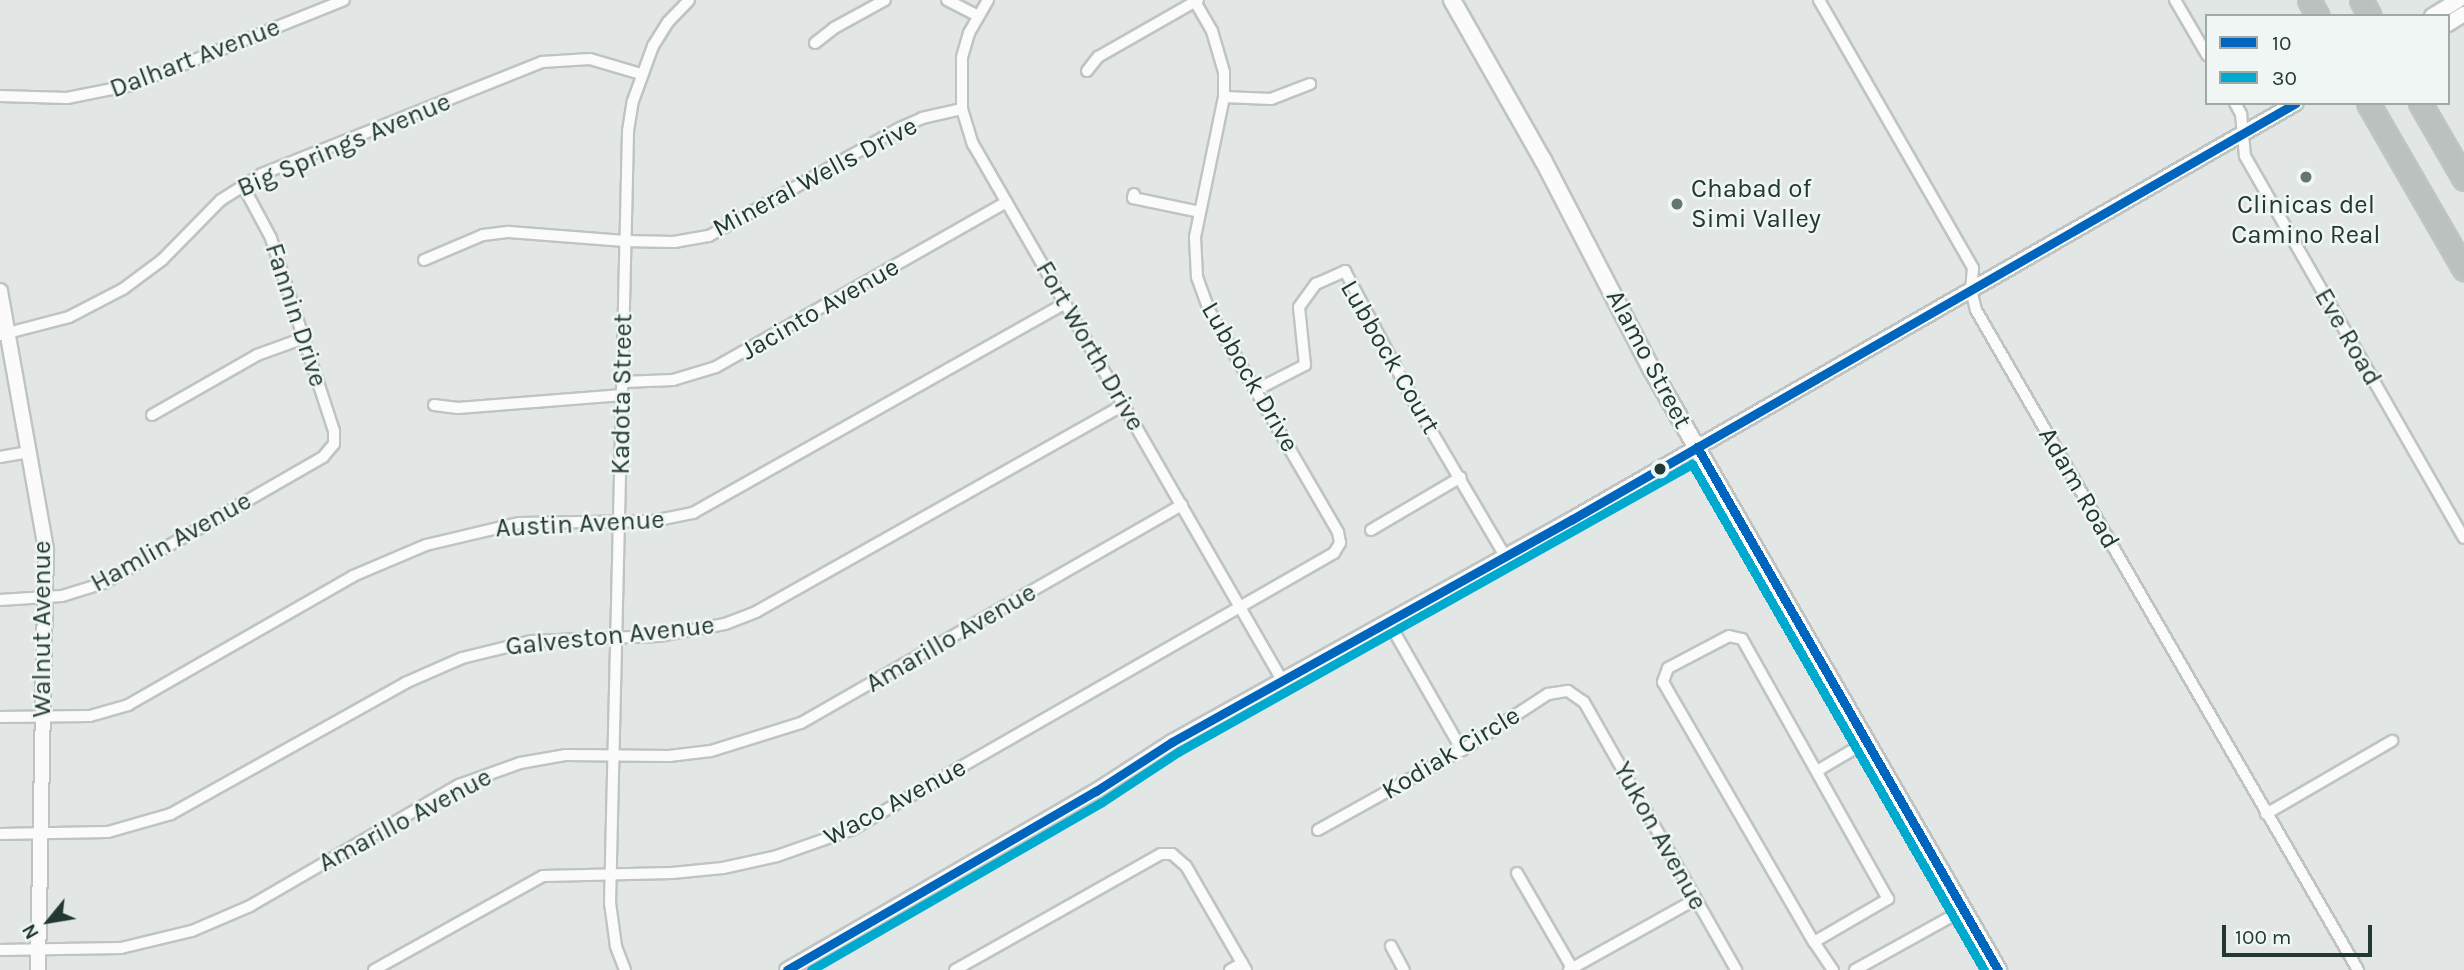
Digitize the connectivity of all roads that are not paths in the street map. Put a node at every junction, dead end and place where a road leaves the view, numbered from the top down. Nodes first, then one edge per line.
1 (344, 0) edge
2 (689, 0) edge
3 (885, 0) edge
4 (947, 0) edge
5 (988, 0) edge
6 (1452, 0) edge
7 (1819, 0) edge
8 (2175, 0) edge
9 (2459, 0) edge
10 (1197, 1) edge
11 (2435, 14) edge
12 (977, 15) junction
13 (815, 43) dead end
14 (2205, 52) edge
15 (1087, 71) dead end
16 (641, 74) junction
17 (1310, 84) dead end
18 (0, 96) edge
19 (1224, 97) junction
20 (2236, 105) edge
21 (2293, 105) edge
22 (2421, 105) edge
23 (2370, 107) edge
24 (962, 109) junction
25 (2243, 134) junction
26 (2464, 179) edge
27 (242, 184) junction
28 (1134, 194) dead end
29 (1006, 202) junction
30 (1200, 212) junction
31 (625, 241) junction
32 (424, 260) dead end
33 (2464, 269) edge
34 (1971, 289) junction
35 (0, 291) edge
36 (1065, 303) junction
37 (4, 334) edge
38 (304, 338) junction
39 (623, 382) junction
40 (1258, 389) junction
41 (622, 395) junction
42 (434, 405) dead end
43 (1123, 405) junction
44 (152, 415) dead end
45 (1697, 447) junction
46 (330, 450) joint
47 (29, 452) junction
48 (0, 457) edge
49 (1461, 477) junction
50 (1182, 505) junction
51 (619, 521) junction
52 (1371, 530) dead end
53 (2464, 538) edge
54 (1340, 543) joint
55 (1505, 556) junction
56 (46, 597) junction
57 (0, 600) edge
58 (1241, 607) junction
59 (1388, 621) junction
60 (616, 639) junction
61 (1282, 680) junction
62 (1584, 702) joint
63 (0, 717) edge
64 (43, 717) junction
65 (2392, 741) dead end
66 (1867, 742) junction
67 (1462, 750) junction
68 (613, 756) junction
69 (1816, 771) junction
70 (2266, 814) junction
71 (1318, 830) dead end
72 (0, 834) edge
73 (40, 835) junction
74 (1517, 873) dead end
75 (611, 875) junction
76 (1696, 900) junction
77 (1964, 910) junction
78 (1814, 942) junction
79 (1391, 946) dead end
80 (0, 950) edge
81 (38, 951) junction
82 (1244, 967) edge
83 (1570, 969) edge
84 (37, 970) edge
85 (374, 970) edge
86 (623, 970) edge
87 (787, 970) edge
88 (956, 970) edge
89 (1230, 970) edge
90 (1404, 970) edge
91 (1736, 970) edge
92 (1833, 970) edge
93 (1855, 970) edge
94 (1998, 970) edge
95 (2358, 970) edge

1 - 18 street, Dalhart Avenue
2 - 16 street, Kadota Street
3 - 13 street
4 - 12 street
5 - 12 street, Fort Worth Drive
6 - 45 main road, Alamo Street
7 - 34 street, Adam Road
8 - 14 street
9 - 11 street
10 - 15 street
10 - 19 street, Lubbock Drive
12 - 24 street, Fort Worth Drive
16 - 27 street, Big Springs Avenue
16 - 31 street, Kadota Street
17 - 19 street
19 - 30 street, Lubbock Drive
20 - 25 street, Eve Road
21 - 25 street
22 - 26 highway
23 - 33 highway
24 - 29 street, Fort Worth Drive
24 - 31 street, Mineral Wells Drive
25 - 34 street
25 - 53 street, Eve Road
27 - 37 street, Big Springs Avenue
27 - 38 street, Fannin Drive
28 - 30 street
29 - 36 street, Fort Worth Drive
29 - 39 street, Jacinto Avenue
30 - 40 street, Lubbock Drive
31 - 32 street, Mineral Wells Drive
31 - 39 street, Kadota Street
34 - 45 street
34 - 70 street, Adam Road
35 - 37 street, Walnut Avenue
36 - 43 street, Fort Worth Drive
36 - 51 street, Austin Avenue
37 - 47 street, Walnut Avenue
38 - 44 street
38 - 46 street, Fannin Drive
39 - 41 street, Kadota Street
40 - 49 street, Lubbock Court
40 - 54 street, Lubbock Drive
41 - 42 street
41 - 51 street, Kadota Street
43 - 50 street, Fort Worth Drive
43 - 60 street, Galveston Avenue
45 - 55 street
45 - 66 main road, Alamo Street
46 - 56 street, Hamlin Avenue
47 - 48 street
47 - 56 street, Walnut Avenue
49 - 52 street
49 - 55 street, Lubbock Court
50 - 58 street, Fort Worth Drive
50 - 68 street, Amarillo Avenue
51 - 60 street, Kadota Street
51 - 64 street, Austin Avenue
54 - 58 street, Waco Avenue
55 - 59 street
56 - 57 street, Hamlin Avenue
56 - 64 street, Walnut Avenue
58 - 61 street, Fort Worth Drive
58 - 75 street, Waco Avenue
59 - 61 street
59 - 67 street
60 - 68 street, Kadota Street
60 - 73 street, Galveston Avenue
61 - 87 street
62 - 67 street, Kodiak Circle
62 - 76 street, Yukon Avenue
63 - 64 street, Austin Avenue
64 - 73 street, Walnut Avenue
65 - 70 street
66 - 69 street
66 - 77 main road, Alamo Street
67 - 71 street, Kodiak Circle
68 - 75 street, Kadota Street
68 - 81 street, Amarillo Avenue
69 - 78 street
69 - 78 street
70 - 95 street, Adam Road
72 - 73 street, Galveston Avenue
73 - 81 street, Walnut Avenue
74 - 83 street
75 - 85 street, Waco Avenue
75 - 86 street, Kadota Street
76 - 83 street
76 - 91 street, Yukon Avenue
77 - 93 street
77 - 94 main road, Alamo Street
78 - 92 street
79 - 90 street
80 - 81 street, Amarillo Avenue
81 - 84 street, Walnut Avenue
82 - 88 street
82 - 89 street

